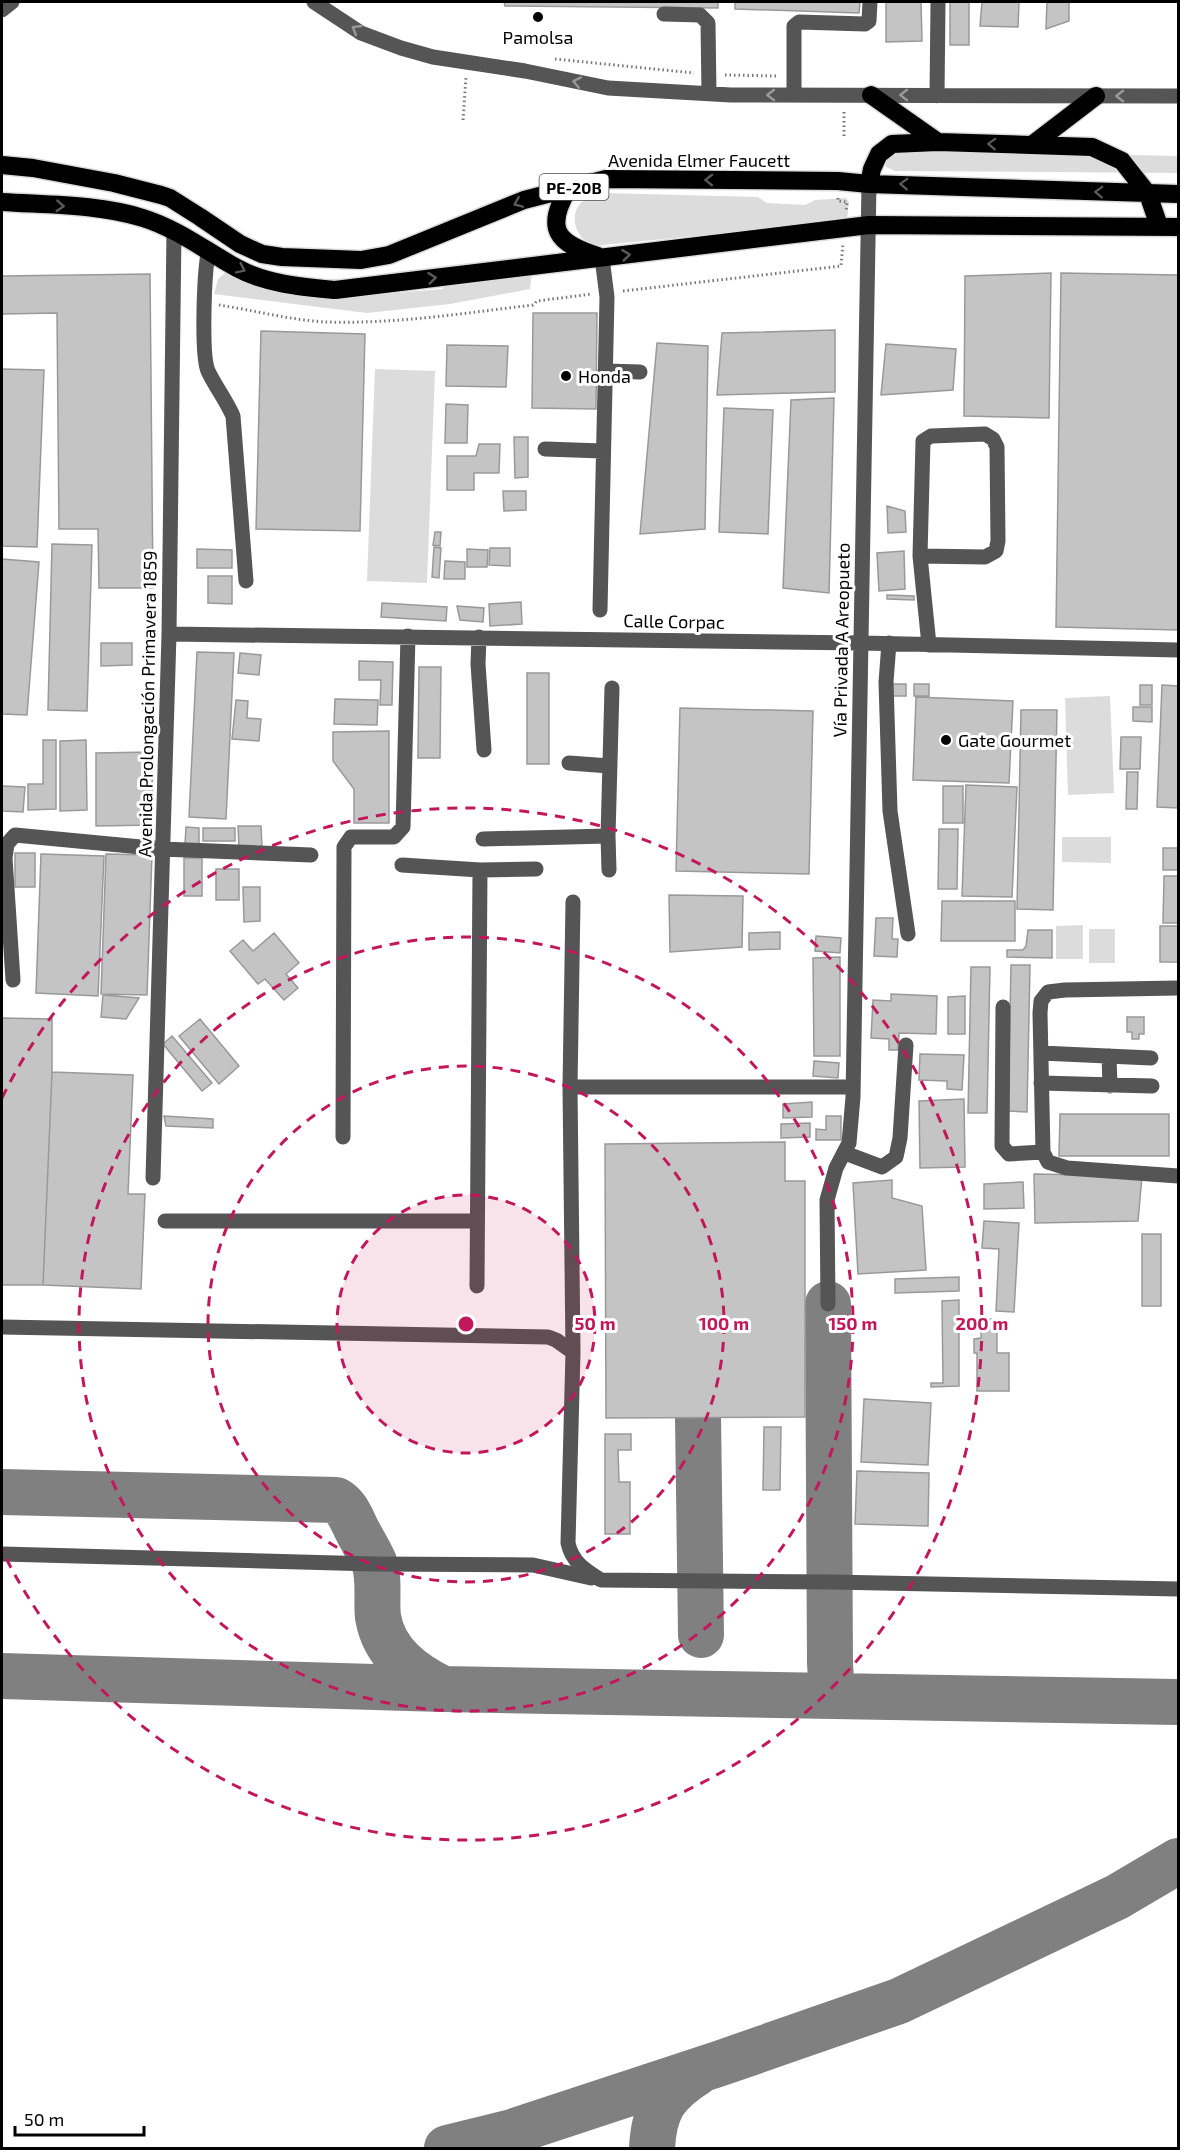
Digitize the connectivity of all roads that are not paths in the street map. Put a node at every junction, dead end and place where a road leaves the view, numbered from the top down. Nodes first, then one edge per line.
1 (12, 2) edge
2 (314, 2) edge
3 (870, 2) edge
4 (938, 2) edge
5 (2, 10) edge
6 (664, 14) dead end
7 (709, 94) junction
8 (794, 95) junction
9 (871, 95) junction
10 (937, 96) junction
11 (1096, 96) junction
12 (1179, 96) edge
13 (938, 142) junction
14 (1032, 145) junction
15 (2, 165) edge
16 (869, 184) junction
17 (568, 189) junction
18 (1148, 194) junction
19 (1179, 194) edge
20 (2, 202) edge
21 (869, 225) junction
22 (1158, 226) junction
23 (1179, 227) edge
24 (174, 231) junction
25 (209, 250) junction
26 (602, 258) junction
27 (605, 371) junction
28 (640, 372) dead end
29 (545, 449) dead end
30 (603, 451) junction
31 (920, 556) junction
32 (246, 581) dead end
33 (600, 610) dead end
34 (169, 634) junction
35 (408, 636) junction
36 (479, 637) junction
37 (861, 643) junction
38 (889, 644) junction
39 (929, 645) junction
40 (1179, 650) edge
41 (612, 688) dead end
42 (484, 750) dead end
43 (569, 763) dead end
44 (610, 766) junction
45 (608, 836) junction
46 (483, 839) dead end
47 (162, 849) junction
48 (311, 855) dead end
49 (402, 865) dead end
50 (536, 869) dead end
51 (480, 870) junction
52 (609, 870) dead end
53 (573, 902) dead end
54 (908, 934) dead end
55 (13, 980) dead end
56 (1179, 988) edge
57 (1003, 1007) dead end
58 (906, 1045) dead end
59 (1041, 1053) junction
60 (1109, 1056) junction
61 (1151, 1058) dead end
62 (1041, 1083) junction
63 (1110, 1086) junction
64 (1152, 1086) dead end
65 (570, 1087) junction
66 (853, 1092) junction
67 (343, 1137) dead end
68 (1042, 1152) junction
69 (845, 1153) junction
70 (1179, 1176) edge
71 (153, 1178) dead end
72 (165, 1221) dead end
73 (477, 1221) junction
74 (477, 1286) dead end
75 (828, 1304) dead end
76 (2, 1327) edge
77 (573, 1352) junction
78 (2, 1554) edge
79 (601, 1580) junction
80 (1179, 1589) edge

1 - 5 street
7 -> 2 street
3 - 8 street
4 - 10 street
6 - 7 street
8 -> 7 street
8 - 9 street
10 -> 9 street
9 - 13 highway
10 - 11 street
12 -> 11 street
11 - 14 highway
14 -> 13 highway
13 - 16 highway
14 - 18 highway
17 -> 15 highway, Avenida Elmer Faucett / PE-20B
16 -> 17 highway, Avenida Elmer Faucett / PE-20B
18 -> 16 highway, Avenida Elmer Faucett / PE-20B
16 - 21 street, Vía Privada A Areopueto
17 - 26 highway
18 - 19 highway, Avenida Elmer Faucett / PE-20B
18 - 22 highway
20 -> 24 highway
21 - 22 highway
26 -> 21 highway
21 - 37 street, Vía Privada A Areopueto
22 - 23 highway
24 - 25 highway
24 - 34 street, Avenida Prolongación Primavera 1859
25 -> 26 highway
25 - 32 street
26 - 27 street
27 - 28 street
27 - 30 street
29 - 30 street
30 - 33 street
31 - 31 street
31 - 39 street
34 - 35 street, Calle Corpac
34 - 47 street, Avenida Prolongación Primavera 1859
35 - 36 street, Calle Corpac
35 - 67 street
36 - 37 street, Calle Corpac
36 - 42 street
37 - 38 street, Calle Corpac
37 - 66 street, Vía Privada A Areopueto
38 - 39 street, Calle Corpac
38 - 54 street
39 - 40 street, Calle Corpac
41 - 44 street
43 - 44 street
44 - 45 street
45 - 46 street
45 - 52 street
47 - 48 street
47 - 55 street
47 - 71 street, Avenida Prolongación Primavera 1859
49 - 51 street
50 - 51 street
51 - 73 street
53 - 65 street
56 - 59 street
57 - 68 street
58 - 69 street
59 - 60 street
59 - 62 street
60 - 61 street
60 - 63 street
62 - 63 street
62 - 68 street
63 - 64 street
65 - 66 street
65 - 77 street
66 - 69 street, Vía Privada A Areopueto
68 - 70 street
69 - 75 street, Vía Privada A Areopueto
72 - 73 street
73 - 74 street
76 - 77 street
77 - 79 street
78 - 79 street
79 - 80 street

